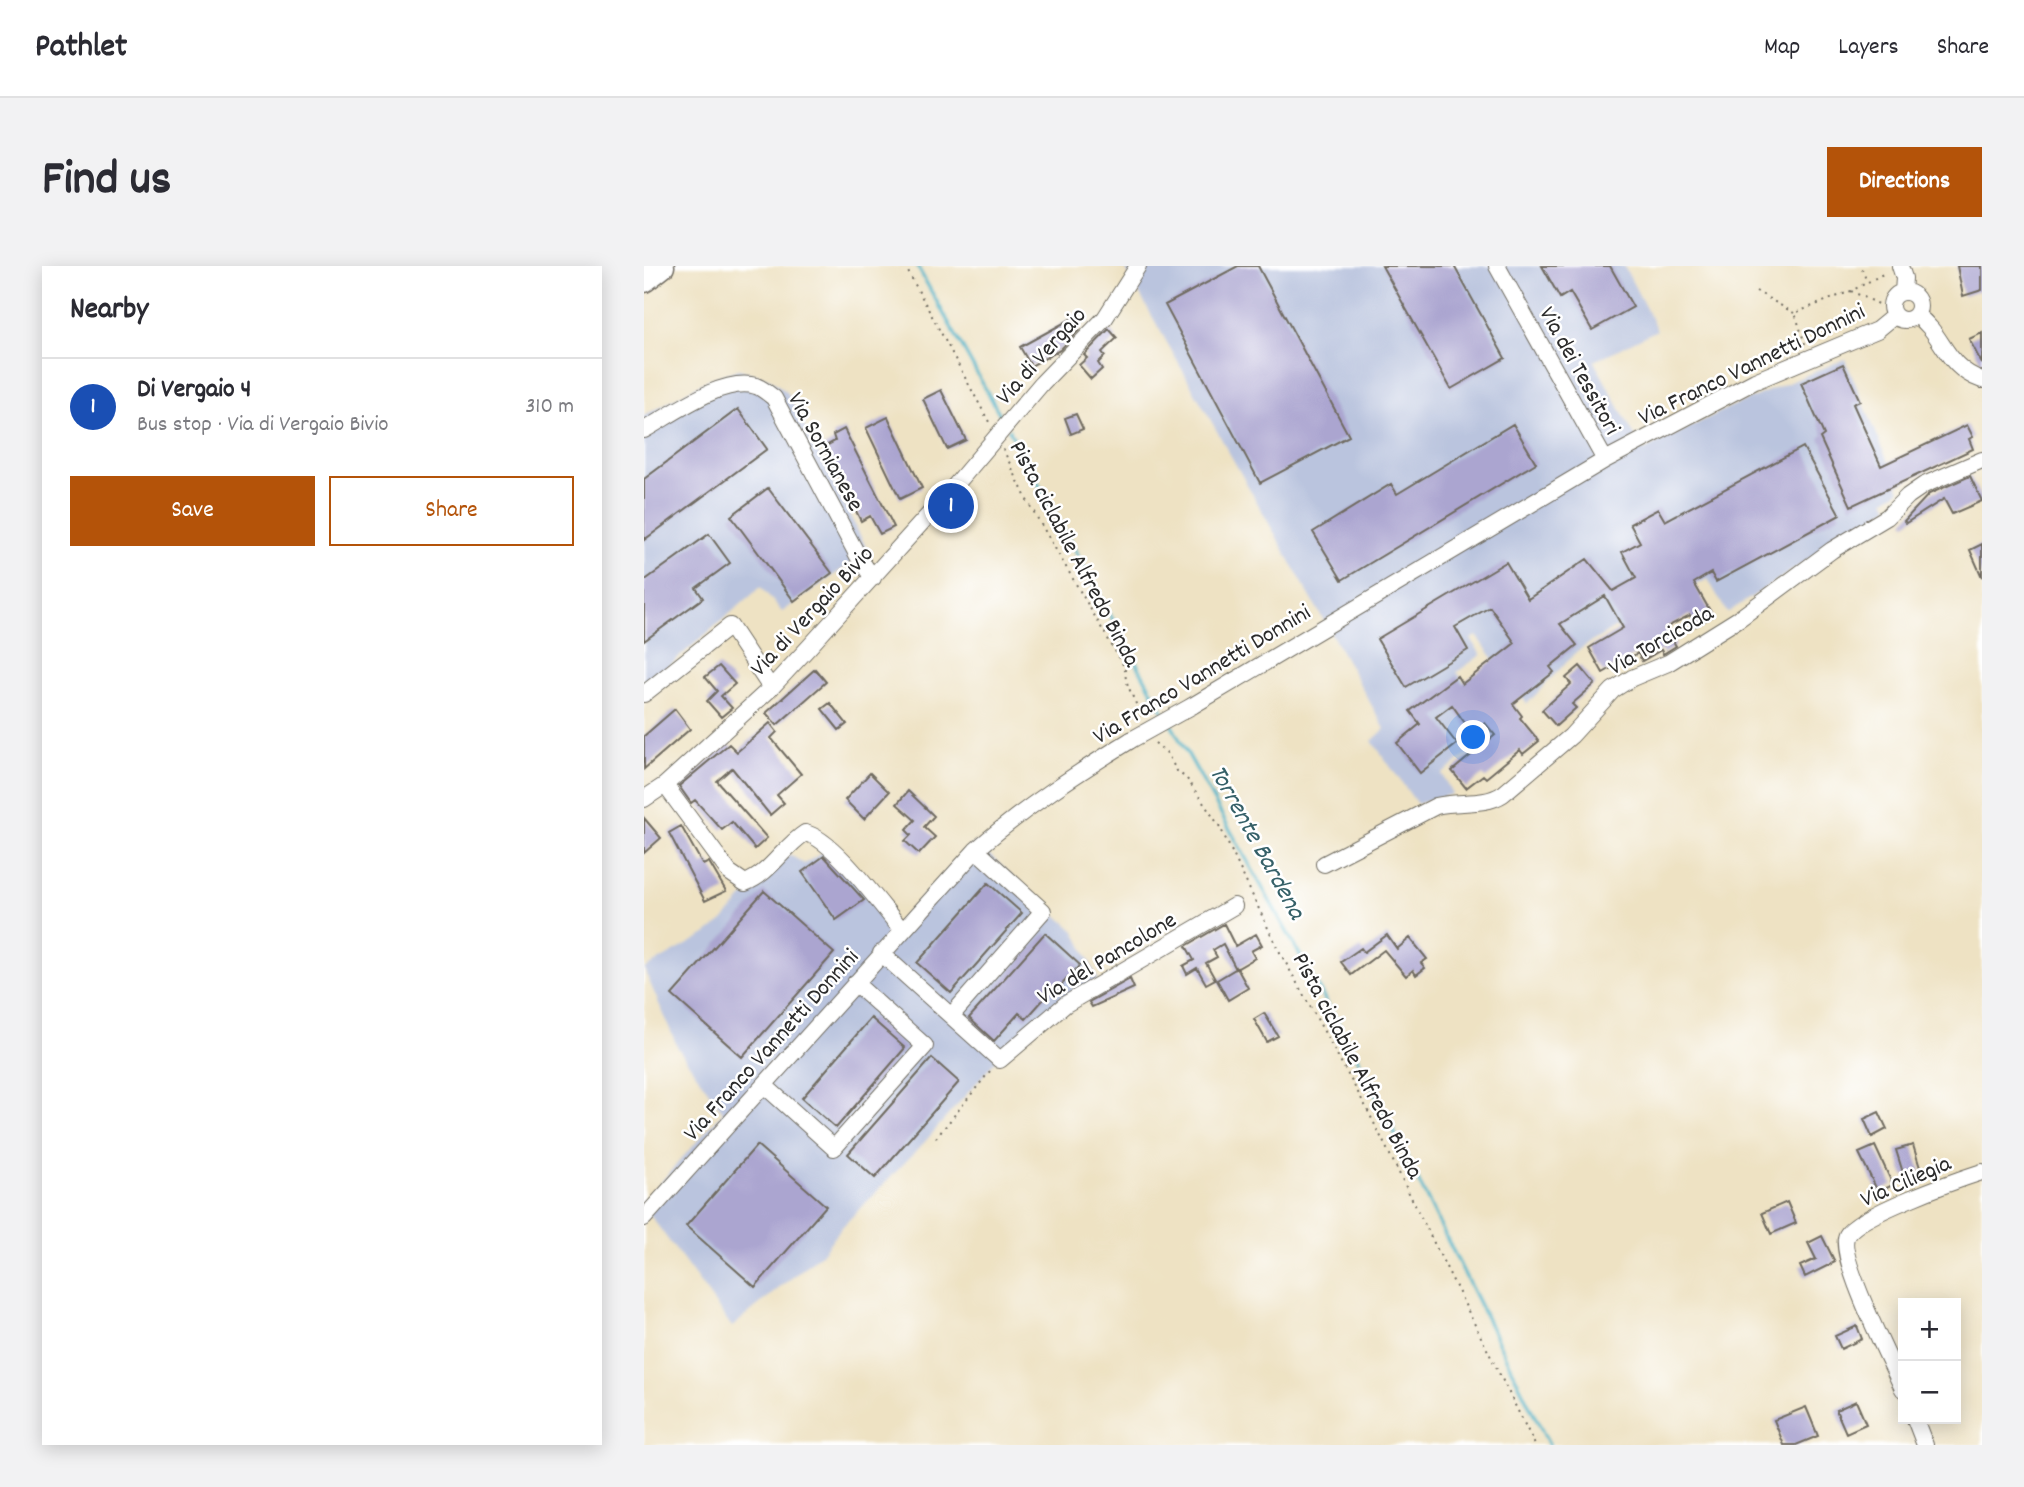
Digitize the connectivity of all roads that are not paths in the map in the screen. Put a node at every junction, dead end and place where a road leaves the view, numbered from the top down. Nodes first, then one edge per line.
1 (662, 266) edge
2 (1138, 266) edge
3 (1497, 266) edge
4 (1902, 279) edge
5 (644, 280) edge
6 (1890, 312) junction
7 (1916, 315) junction
8 (1982, 380) edge
9 (644, 430) edge
10 (997, 437) joint
11 (1605, 460) junction
12 (1982, 460) edge
13 (873, 578) junction
14 (771, 688) junction
15 (644, 694) edge
16 (665, 785) junction
17 (644, 799) edge
18 (976, 850) junction
19 (1324, 864) dead end
20 (1234, 906) dead end
21 (902, 930) junction
22 (881, 953) junction
23 (855, 983) junction
24 (951, 1016) junction
25 (764, 1085) junction
26 (1982, 1172) edge
27 (644, 1218) edge
28 (1898, 1377) edge
29 (1917, 1424) edge
30 (1925, 1445) edge

1 - 5 highway
2 - 10 street, Via di Vergaio
3 - 11 street, Via dei Tessitori
4 - 6 street
4 - 7 street
6 - 7 street
6 - 11 street, Via Franco Vannetti Donnini
7 - 8 street
9 - 13 street, Via Sornianese
10 - 13 street, Via di Vergaio Bivio
11 - 18 street, Via Franco Vannetti Donnini, bridge
12 - 19 street, Via Torcicoda
13 - 14 street, Via di Vergaio Bivio
14 - 15 street
14 - 16 street, Via di Vergaio Bivio
16 - 17 street, Via di Vergaio Bivio
16 - 21 street
18 - 21 street, Via Franco Vannetti Donnini
18 - 24 street
20 - 24 street, Via del Pancolone
21 - 22 street, Via Franco Vannetti Donnini
22 - 23 street, Via Franco Vannetti Donnini
22 - 24 street
23 - 25 street, Via Franco Vannetti Donnini
23 - 25 street
25 - 27 street, Via Franco Vannetti Donnini
26 - 28 street, Via Ciliegia
29 - 30 street

